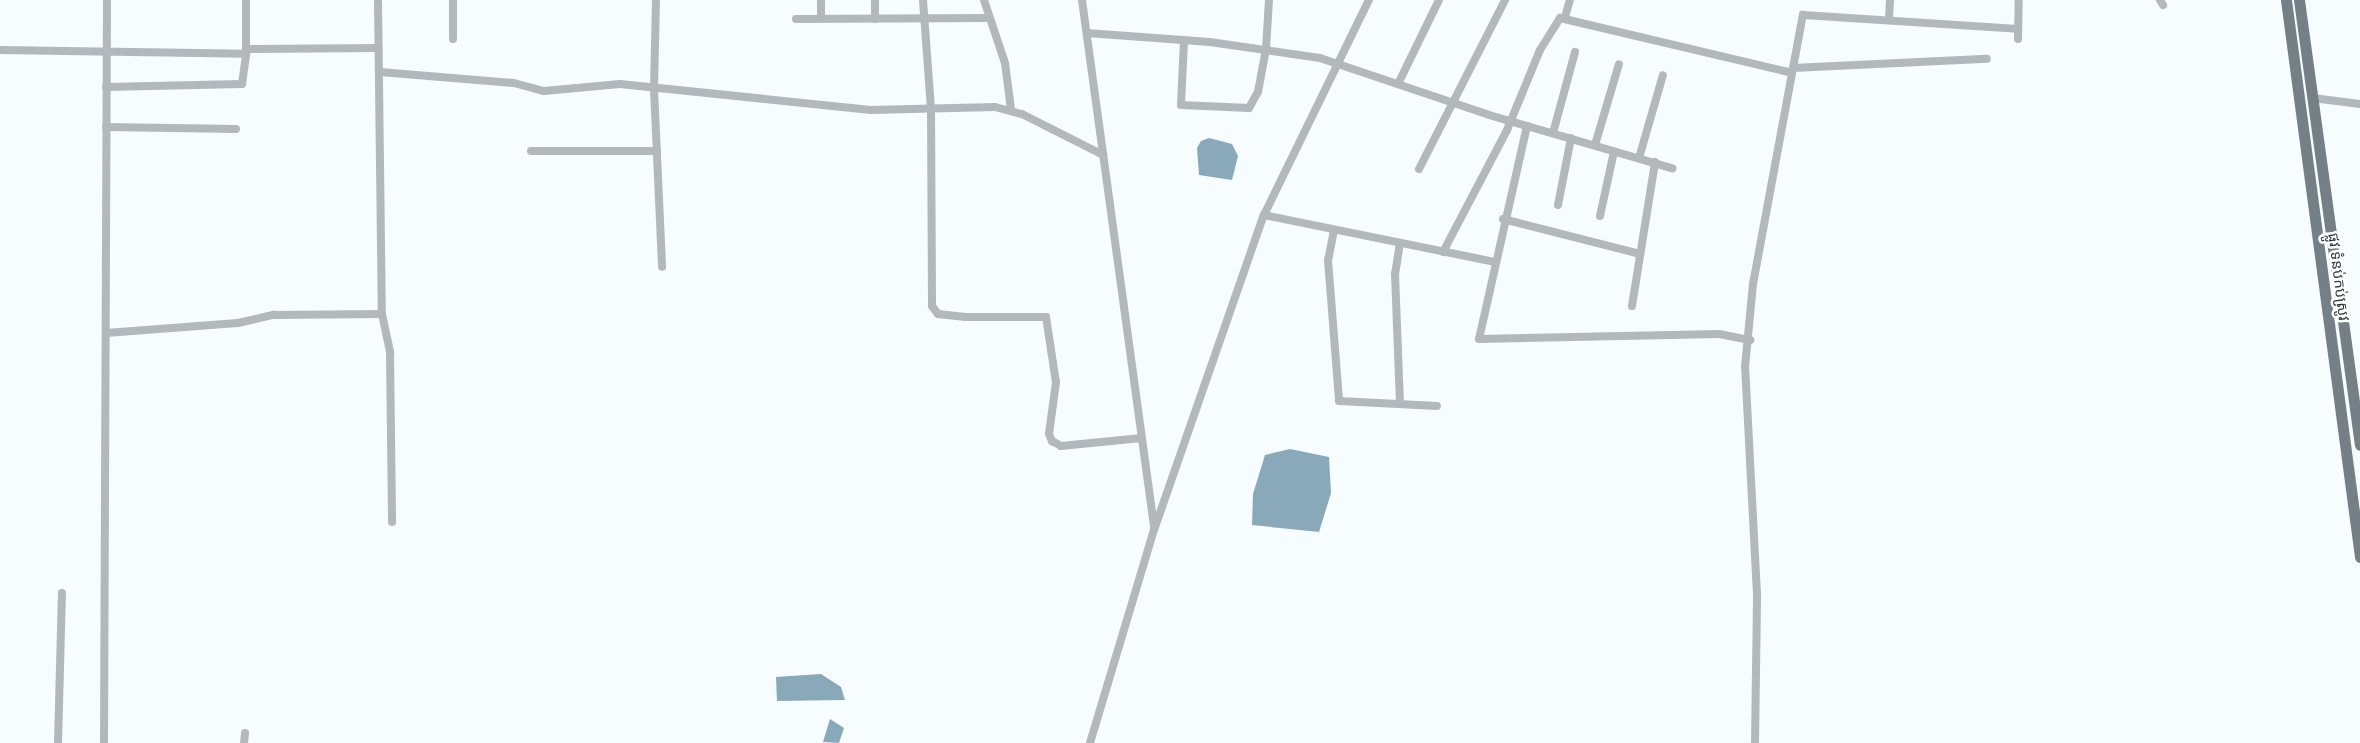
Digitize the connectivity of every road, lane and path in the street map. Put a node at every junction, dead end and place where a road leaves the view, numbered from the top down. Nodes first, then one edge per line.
1 (107, 0) edge
2 (246, 0) edge
3 (378, 0) edge
4 (453, 0) edge
5 (656, 0) edge
6 (821, 0) edge
7 (875, 0) edge
8 (923, 0) edge
9 (984, 0) edge
10 (1082, 0) edge
11 (1270, 0) edge
12 (1369, 0) edge
13 (1439, 0) edge
14 (1505, 0) edge
15 (1570, 0) edge
16 (1890, 0) edge
17 (2019, 0) edge
18 (2286, 0) edge
19 (2299, 0) edge
20 (1565, 17) junction
21 (821, 18) junction
22 (987, 18) junction
23 (796, 19) dead end
24 (875, 19) junction
25 (1889, 19) junction
26 (926, 21) junction
27 (2018, 29) junction
28 (1087, 33) junction
29 (453, 39) dead end
30 (2018, 39) dead end
31 (1184, 41) junction
32 (378, 48) junction
33 (1266, 49) junction
34 (0, 50) edge
35 (246, 51) junction
36 (1575, 52) dead end
37 (106, 55) junction
38 (1986, 58) dead end
39 (1336, 64) junction
40 (1619, 64) dead end
41 (1793, 70) junction
42 (380, 72) junction
43 (1663, 75) dead end
44 (1398, 84) junction
45 (106, 87) junction
46 (654, 89) junction
47 (2313, 98) junction
48 (1454, 102) junction
49 (2360, 104) edge
50 (930, 109) junction
51 (1011, 109) junction
52 (1510, 121) junction
53 (1527, 126) junction
54 (106, 127) junction
55 (236, 129) dead end
56 (1552, 133) junction
57 (1571, 138) junction
58 (1595, 145) junction
59 (1614, 150) junction
60 (531, 151) dead end
61 (657, 151) junction
62 (1103, 155) junction
63 (1639, 158) junction
64 (1655, 162) junction
65 (1672, 168) dead end
66 (1419, 169) dead end
67 (1558, 205) dead end
68 (1264, 215) junction
69 (1600, 216) dead end
70 (1503, 219) junction
71 (1334, 230) junction
72 (1400, 243) junction
73 (1443, 252) junction
74 (1640, 254) junction
75 (1494, 262) junction
76 (662, 267) dead end
77 (1632, 306) dead end
78 (382, 314) junction
79 (106, 332) junction
80 (1750, 340) junction
81 (1400, 404) junction
82 (1437, 406) dead end
83 (1142, 438) junction
84 (2360, 445) edge
85 (392, 522) dead end
86 (1154, 530) junction
87 (2360, 557) edge
88 (62, 593) dead end
89 (245, 733) dead end
90 (58, 743) edge
91 (104, 743) edge
92 (244, 743) edge
93 (1090, 743) edge
94 (1755, 743) edge

1 - 37 street
2 - 35 street
3 - 32 street
4 - 29 street
5 - 46 street
6 - 21 street
7 - 24 street
8 - 26 street
9 - 22 street
10 - 28 street
11 - 33 street
12 - 39 street
13 - 44 street
14 - 48 street
15 - 20 street
16 - 25 street
17 - 27 street
18 - 87 main road, ផ្លូវ ទំនប់កប់ស្រូវ
19 - 47 main road, ផ្លូវ ទំនប់កប់ស្រូវ
20 - 41 street
20 - 52 street
21 - 23 street
21 - 24 street
22 - 26 street
22 - 51 street
24 - 26 street
25 - 27 street
25 - 41 street
26 - 50 street
27 - 30 street
28 - 31 street
28 - 62 street
31 - 33 street
31 - 33 street
32 - 35 street
32 - 42 street
33 - 39 street
34 - 37 street
35 - 37 street
35 - 45 street
36 - 56 street
37 - 45 street
38 - 41 street
39 - 44 street
39 - 68 street
40 - 58 street
41 - 80 street
42 - 46 street
42 - 78 street
43 - 63 street
44 - 48 street
45 - 54 street
46 - 50 street
46 - 61 street
47 - 49 street
47 - 84 main road, ផ្លូវ ទំនប់កប់ស្រូវ
48 - 52 street
48 - 66 street
50 - 51 street
50 - 83 street
51 - 62 street
52 - 53 street
52 - 73 street
53 - 56 street
53 - 70 street
54 - 55 street
54 - 79 street
56 - 57 street
57 - 58 street
57 - 67 street
58 - 59 street
59 - 63 street
59 - 69 street
60 - 61 street
61 - 76 street
62 - 83 street
63 - 64 street
64 - 65 street
64 - 74 street
68 - 71 street
68 - 86 street
70 - 74 street
70 - 75 street
71 - 72 street
71 - 81 street
72 - 73 street
72 - 81 street
73 - 75 street
74 - 77 street
75 - 80 street
78 - 79 street
78 - 85 street
79 - 91 street
80 - 94 street
81 - 82 street
83 - 86 street
86 - 93 street
88 - 90 street
89 - 92 street

